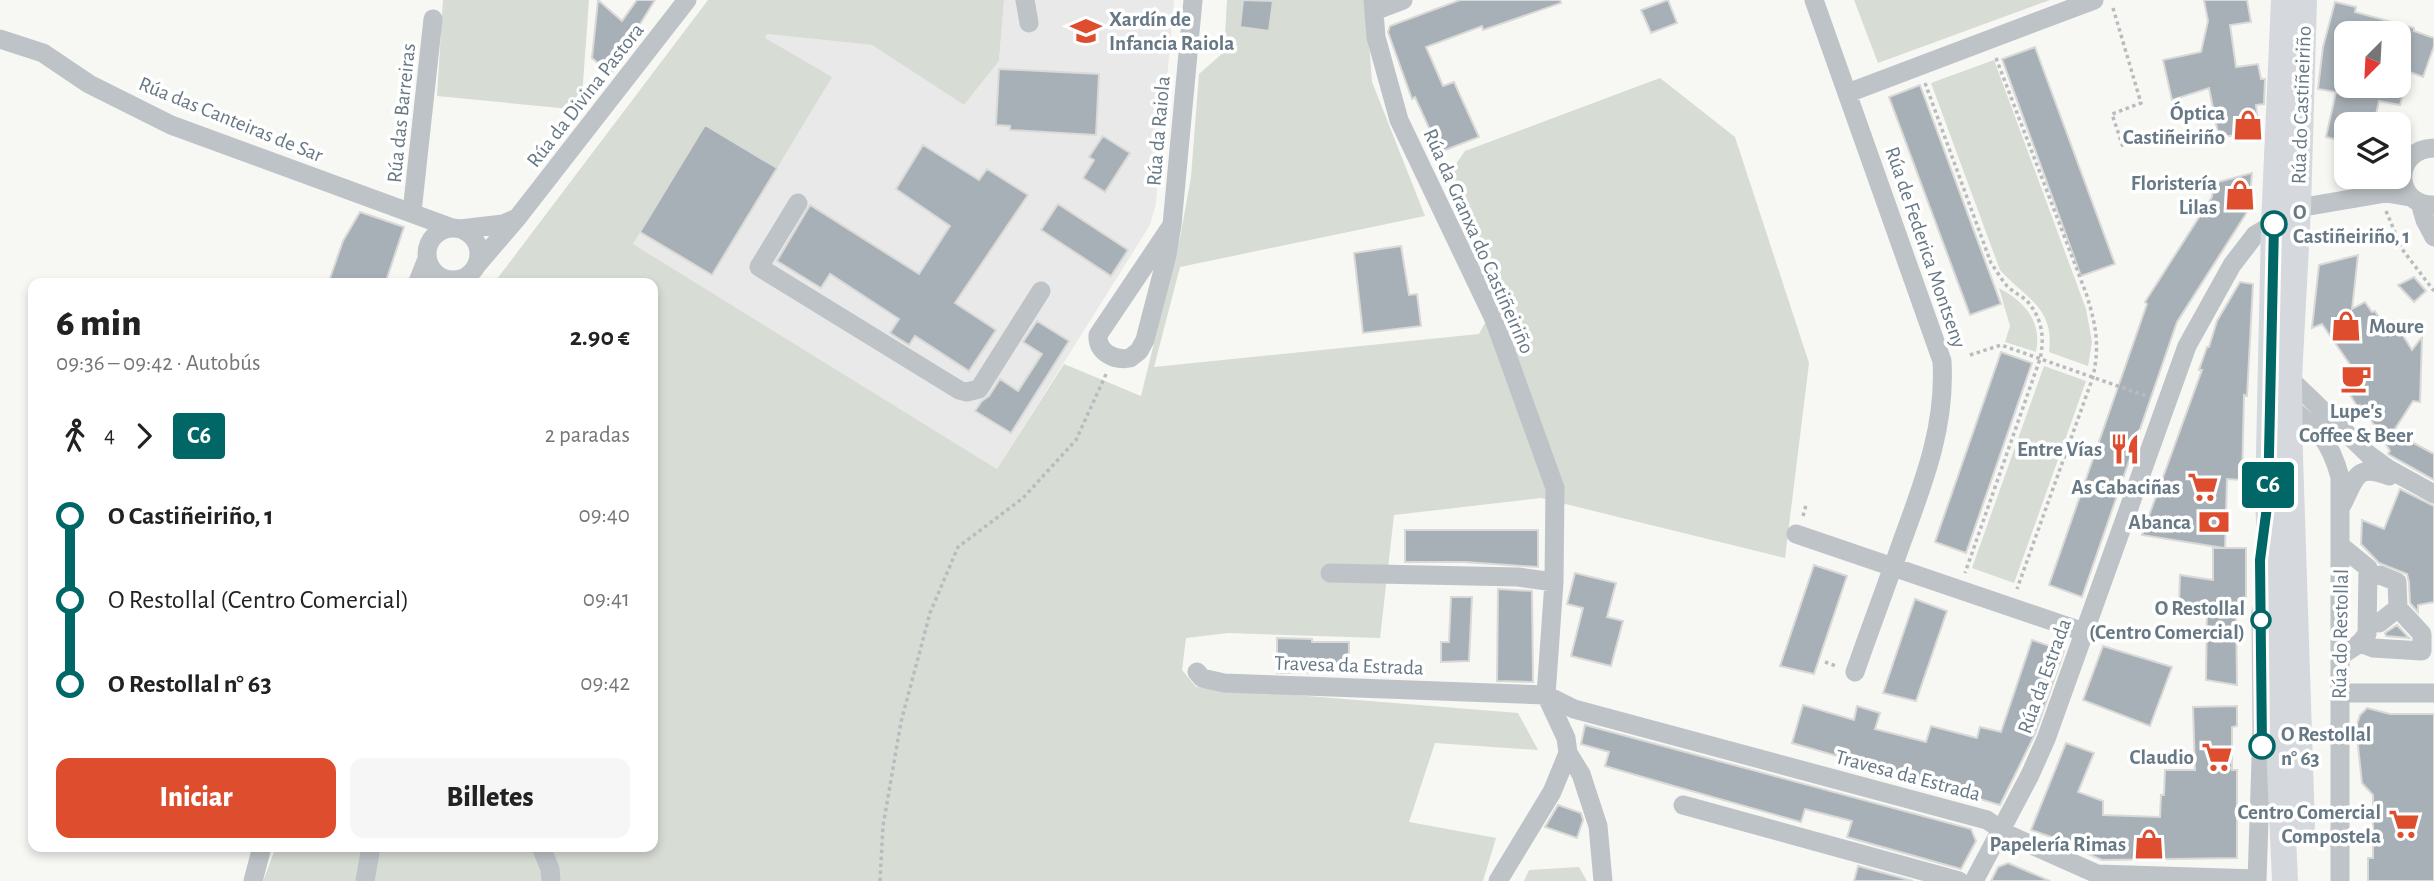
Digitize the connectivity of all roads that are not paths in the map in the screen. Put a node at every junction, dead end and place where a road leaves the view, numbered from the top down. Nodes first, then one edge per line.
1 (687, 0) edge
2 (1025, 0) edge
3 (1193, 0) edge
4 (1403, 0) edge
5 (1815, 0) edge
6 (2094, 0) edge
7 (2284, 0) edge
8 (2304, 0) edge
9 (1374, 5) edge
10 (433, 19) dead end
11 (1029, 23) dead end
12 (0, 39) edge
13 (1847, 93) junction
14 (2432, 145) edge
15 (2411, 156) edge
16 (2393, 189) edge
17 (2408, 189) edge
18 (2385, 201) junction
19 (797, 202) dead end
20 (2421, 202) edge
21 (2298, 208) junction
22 (412, 212) junction
23 (518, 217) junction
24 (2274, 224) junction
25 (1172, 225) junction
26 (456, 228) junction
27 (2434, 237) edge
28 (429, 250) junction
29 (419, 278) edge
30 (441, 278) edge
31 (463, 278) edge
32 (1041, 291) dead end
33 (2289, 378) junction
34 (2290, 407) junction
35 (2434, 494) edge
36 (2268, 499) junction
37 (2342, 506) junction
38 (1796, 534) dead end
39 (2341, 547) junction
40 (1893, 567) junction
41 (2374, 571) junction
42 (1331, 573) dead end
43 (1554, 582) junction
44 (2398, 608) junction
45 (2084, 632) junction
46 (2369, 633) junction
47 (2340, 656) junction
48 (1196, 672) dead end
49 (1855, 672) dead end
50 (2347, 693) junction
51 (2434, 693) edge
52 (1546, 695) junction
53 (2434, 703) edge
54 (1568, 753) junction
55 (1683, 805) dead end
56 (2001, 831) junction
57 (261, 852) edge
58 (371, 852) edge
59 (543, 852) edge
60 (2114, 878) edge
61 (2257, 880) edge
62 (253, 881) edge
63 (365, 881) edge
64 (551, 881) edge
65 (1498, 881) edge
66 (1603, 881) edge
67 (1959, 881) edge
68 (1974, 881) edge
69 (2285, 881) edge
70 (2303, 881) edge
71 (2340, 881) edge

1 - 23 street, Rúa da Divina Pastora
2 - 11 street
3 - 25 street, Rúa da Raiola
4 - 9 street
5 - 13 street, Rúa de Federica Montseny
6 - 13 street
7 - 24 main road, Rúa do Castiñeiriño
8 - 21 main road, Rúa do Castiñeiriño
9 - 43 street, Rúa da Granxa do Castiñeiriño
10 - 22 street, Rúa das Barreiras
12 - 22 street, Rúa das Canteiras de Sar
13 - 40 street, Rúa de Federica Montseny
14 - 15 street
16 - 18 street
17 - 20 street
18 - 20 street
18 - 21 street
19 - 32 street
20 - 27 street
21 - 33 main road, Rúa do Castiñeiriño
22 - 26 street, Rúa das Canteiras de Sar
22 - 28 street
23 - 26 street
23 - 31 street, Rúa da Divina Pastora
24 - 36 main road
24 - 45 street, Rúa da Estrada
25 - 25 street, Rúa da Raiola
26 - 28 street
26 - 31 street
28 - 29 street
28 - 30 street
33 - 34 main road, Rúa do Restollal
33 - 35 street
34 - 37 street, Rúa do Restollal
34 - 70 main road, Rúa do Restollal
35 - 37 street
36 - 61 street
36 - 69 main road
37 - 39 street, Rúa do Restollal
38 - 40 street
39 - 41 street
39 - 47 street, Rúa do Restollal
40 - 45 street
40 - 49 street, Rúa de Federica Montseny
41 - 44 street
41 - 46 street
42 - 43 street
43 - 52 street, Rúa da Granxa do Castiñeiriño
44 - 46 street
44 - 46 street
45 - 56 street, Rúa da Estrada
46 - 47 street
47 - 50 street, Rúa do Restollal
48 - 52 street, Travesa da Estrada
50 - 51 street
50 - 53 street
50 - 71 street, Rúa do Restollal
52 - 54 street
52 - 56 street, Travesa da Estrada
54 - 65 street
54 - 66 street
55 - 67 street
56 - 60 street, Travesa da Estrada
56 - 68 street, Rúa da Estrada
57 - 62 street
58 - 63 street
59 - 64 street
60 - 61 street, Travesa da Estrada

